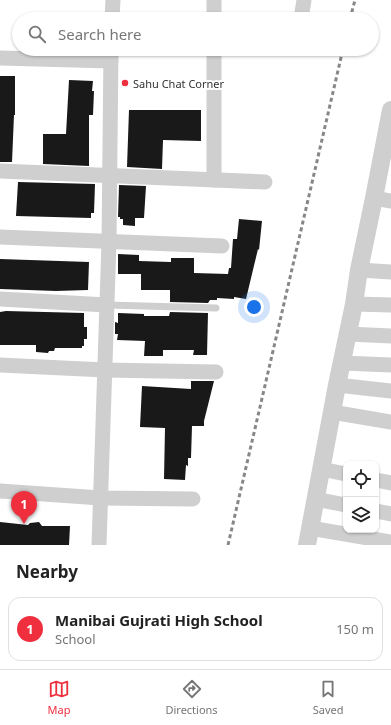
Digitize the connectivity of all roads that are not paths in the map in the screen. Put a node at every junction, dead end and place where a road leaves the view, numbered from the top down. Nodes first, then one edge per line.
1 (113, 0) edge
2 (214, 0) edge
3 (304, 0) edge
4 (112, 12) edge
5 (214, 12) edge
6 (302, 12) edge
7 (74, 56) edge
8 (111, 56) edge
9 (214, 56) edge
10 (0, 58) edge
11 (391, 110) edge
12 (0, 171) edge
13 (109, 175) junction
14 (214, 180) junction
15 (266, 182) dead end
16 (383, 199) edge
17 (0, 237) edge
18 (109, 242) junction
19 (222, 246) dead end
20 (359, 270) junction
21 (391, 272) edge
22 (0, 299) edge
23 (354, 304) junction
24 (107, 305) junction
25 (391, 305) edge
26 (216, 308) dead end
27 (348, 334) junction
28 (391, 336) edge
29 (342, 363) junction
30 (0, 365) edge
31 (391, 365) edge
32 (105, 370) junction
33 (216, 372) dead end
34 (337, 385) junction
35 (391, 391) edge
36 (332, 412) junction
37 (391, 422) edge
38 (321, 469) junction
39 (343, 473) edge
40 (379, 481) edge
41 (391, 483) edge
42 (0, 491) edge
43 (101, 498) junction
44 (316, 499) junction
45 (193, 500) dead end
46 (343, 504) edge
47 (379, 512) edge
48 (391, 514) edge
49 (310, 528) junction
50 (391, 542) edge
51 (99, 545) edge
52 (307, 545) edge

1 - 4 street
2 - 5 street
3 - 6 street
7 - 10 street
8 - 13 street
9 - 14 street
11 - 16 street
12 - 13 street
13 - 14 street
13 - 18 street
14 - 15 street
16 - 20 street
17 - 18 street
18 - 19 street
18 - 24 street
20 - 21 street
20 - 23 street
22 - 24 street
23 - 25 street
23 - 27 street
24 - 26 lane
24 - 32 street
27 - 28 street
27 - 29 street
29 - 31 street
29 - 34 street
30 - 32 street
32 - 33 street
32 - 43 street
34 - 35 street
34 - 36 street
36 - 37 street
36 - 38 street
38 - 39 street
38 - 44 street
40 - 41 street
42 - 43 street
43 - 45 street
43 - 51 street
44 - 46 street
44 - 49 street
47 - 48 street
49 - 50 street
49 - 52 street

